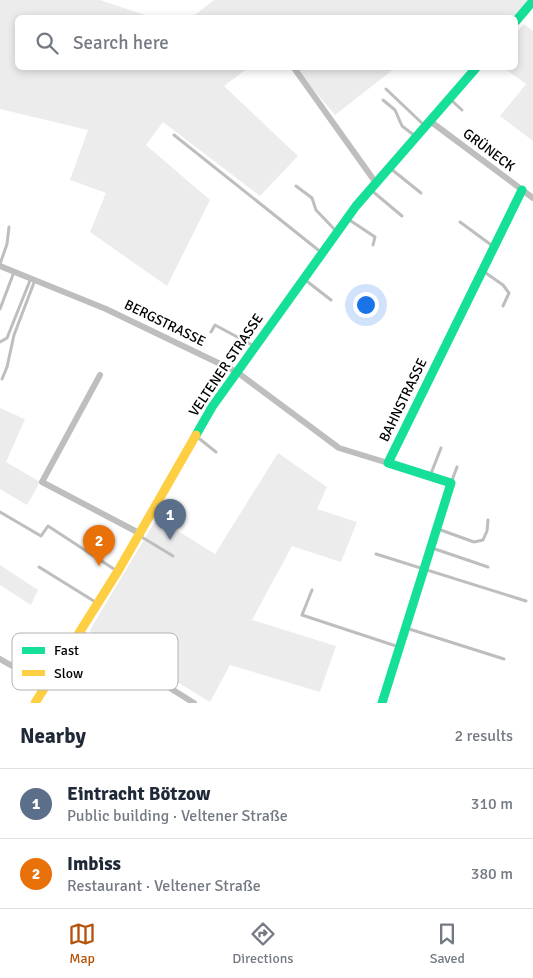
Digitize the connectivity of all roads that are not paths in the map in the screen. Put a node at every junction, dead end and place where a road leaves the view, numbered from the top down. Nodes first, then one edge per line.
1 (533, 1) edge
2 (518, 19) edge
3 (295, 70) edge
4 (474, 70) edge
5 (386, 89) dead end
6 (449, 99) junction
7 (383, 100) dead end
8 (462, 110) dead end
9 (428, 124) junction
10 (174, 135) dead end
11 (416, 136) junction
12 (390, 167) junction
13 (296, 186) dead end
14 (373, 186) junction
15 (522, 190) junction
16 (421, 193) dead end
17 (533, 198) edge
18 (402, 216) dead end
19 (348, 218) junction
20 (460, 222) dead end
21 (9, 227) dead end
22 (337, 232) junction
23 (373, 245) dead end
24 (494, 247) junction
25 (322, 254) junction
26 (0, 265) edge
27 (483, 270) junction
28 (14, 271) junction
29 (33, 278) junction
30 (304, 279) junction
31 (331, 300) dead end
32 (503, 306) dead end
33 (0, 309) edge
34 (211, 332) dead end
35 (0, 342) edge
36 (255, 346) junction
37 (237, 372) junction
38 (100, 375) dead end
39 (2, 379) dead end
40 (196, 436) junction
41 (441, 448) dead end
42 (216, 452) dead end
43 (388, 463) junction
44 (456, 467) dead end
45 (430, 476) junction
46 (451, 483) junction
47 (0, 512) edge
48 (488, 520) dead end
49 (437, 529) junction
50 (140, 535) junction
51 (431, 547) junction
52 (376, 554) dead end
53 (173, 556) dead end
54 (39, 567) dead end
55 (488, 567) dead end
56 (424, 569) junction
57 (118, 571) junction
58 (312, 590) dead end
59 (526, 601) dead end
60 (98, 604) junction
61 (406, 628) junction
62 (80, 632) edge
63 (400, 647) junction
64 (0, 659) edge
65 (504, 659) dead end
66 (12, 666) edge
67 (43, 690) edge
68 (173, 690) edge
69 (35, 703) edge
70 (194, 703) edge
71 (382, 703) edge

1 - 2 main road
3 - 14 street
4 - 6 main road, VELTENER STRASSE
5 - 9 lane
6 - 8 lane
6 - 9 main road, VELTENER STRASSE
7 - 11 lane
9 - 11 main road, VELTENER STRASSE
9 - 15 street, GRÜNECK
10 - 25 lane
11 - 12 main road, VELTENER STRASSE
12 - 14 main road, VELTENER STRASSE
12 - 16 lane
13 - 22 lane
14 - 18 lane
14 - 19 main road, VELTENER STRASSE
15 - 17 street, GRÜNECK
15 - 24 main road, BAHNSTRASSE
19 - 22 main road, VELTENER STRASSE
19 - 23 lane
20 - 24 lane
21 - 26 lane
22 - 25 main road, VELTENER STRASSE
24 - 27 main road, BAHNSTRASSE
25 - 30 main road, VELTENER STRASSE
26 - 28 street, BERGSTRASSE
27 - 32 lane
27 - 43 main road, BAHNSTRASSE
28 - 29 street, BERGSTRASSE
28 - 33 lane
29 - 35 lane
29 - 37 street, BERGSTRASSE
29 - 39 lane
30 - 31 lane
30 - 36 main road, VELTENER STRASSE
34 - 36 lane
36 - 37 main road, VELTENER STRASSE
37 - 40 main road, VELTENER STRASSE
37 - 43 street, BERGSTRASSE
38 - 50 street
40 - 42 lane
40 - 50 main road, VELTENER STRASSE
41 - 45 lane
43 - 45 main road, BAHNSTRASSE
44 - 46 lane
45 - 46 main road, BAHNSTRASSE
46 - 49 main road
47 - 57 lane
48 - 49 lane
49 - 51 main road
50 - 53 lane
50 - 57 main road, VELTENER STRASSE
51 - 55 lane
51 - 56 main road
52 - 56 lane
54 - 60 lane
56 - 59 lane
56 - 61 main road
57 - 60 main road, VELTENER STRASSE
58 - 63 lane
60 - 62 main road, VELTENER STRASSE
61 - 63 main road
61 - 65 lane
63 - 71 main road
64 - 66 street
67 - 69 main road, VELTENER STRASSE
68 - 70 street

